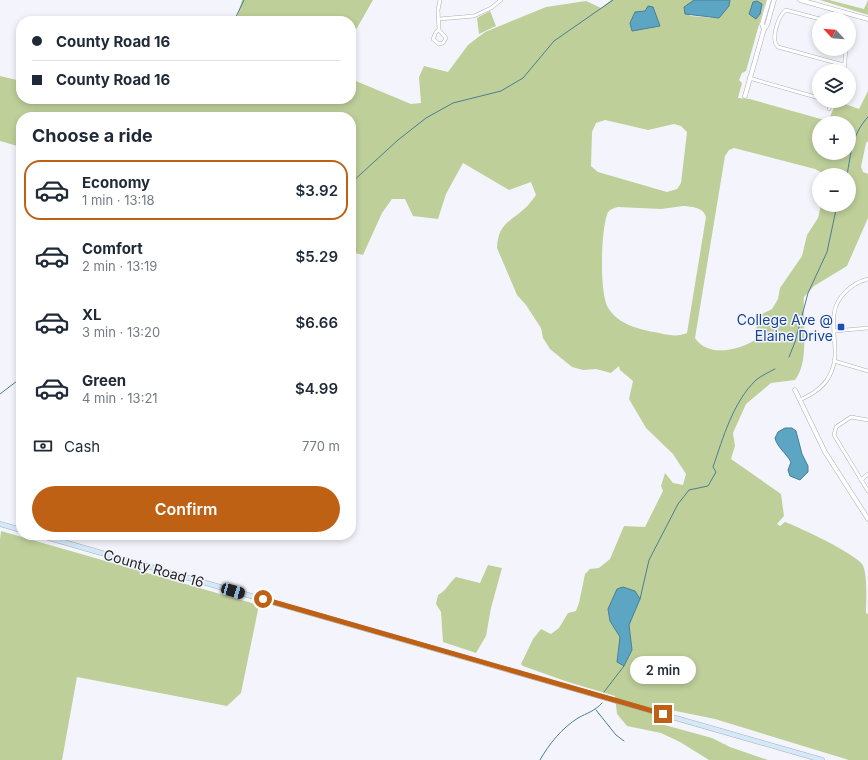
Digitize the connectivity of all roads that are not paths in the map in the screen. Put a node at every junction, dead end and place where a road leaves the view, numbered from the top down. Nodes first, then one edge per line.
1 (440, 0) edge
2 (501, 0) edge
3 (769, 0) edge
4 (774, 0) edge
5 (800, 0) edge
6 (812, 17) edge
7 (439, 19) junction
8 (868, 19) edge
9 (764, 29) junction
10 (439, 30) junction
11 (840, 64) edge
12 (749, 78) junction
13 (745, 96) dead end
14 (812, 96) edge
15 (868, 279) edge
16 (868, 328) edge
17 (835, 331) junction
18 (834, 361) junction
19 (868, 371) edge
20 (795, 390) dead end
21 (800, 400) junction
22 (868, 420) edge
23 (868, 474) edge
24 (861, 480) junction
25 (868, 491) edge
26 (868, 519) edge
27 (0, 524) edge
28 (16, 529) edge
29 (56, 540) edge
30 (822, 760) edge

1 - 7 street
2 - 7 street
3 - 9 street
4 - 9 street
5 - 8 street
6 - 11 street
7 - 10 street
9 - 12 street
10 - 10 street
12 - 13 street
12 - 14 street
15 - 17 street
16 - 17 street
17 - 18 street
18 - 19 street
18 - 21 street
20 - 21 street
21 - 26 street
22 - 24 street
23 - 24 street
24 - 25 street
27 - 28 main road
29 - 30 main road, County Road 16

